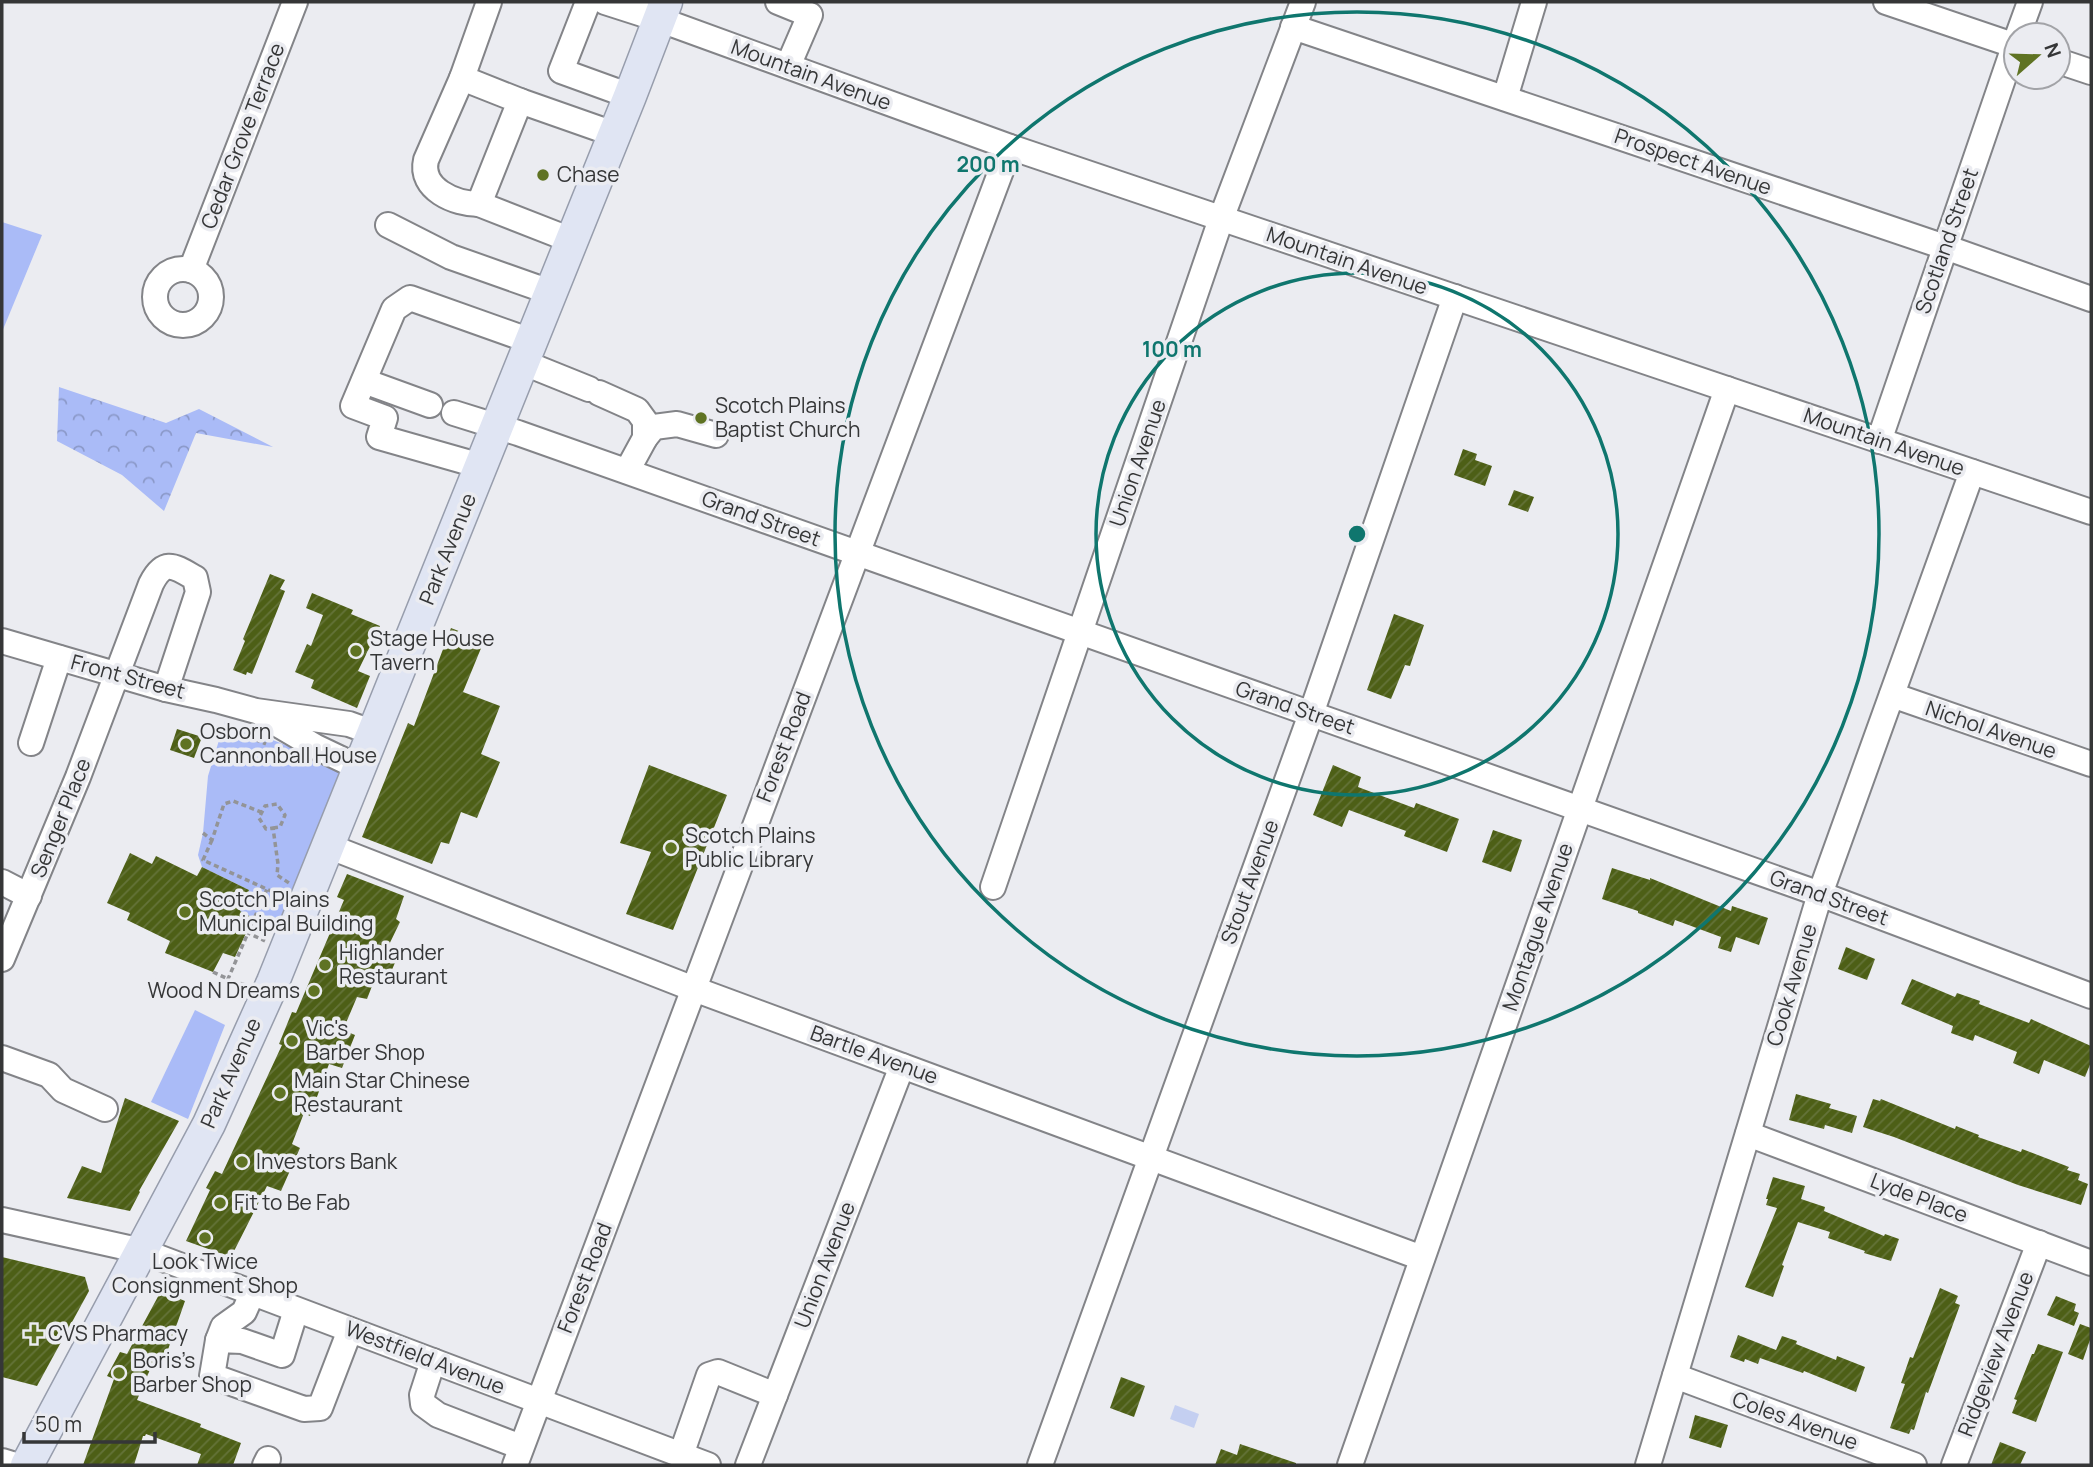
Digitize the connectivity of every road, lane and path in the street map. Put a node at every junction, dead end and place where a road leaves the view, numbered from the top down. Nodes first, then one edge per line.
1 (295, 2) edge
2 (489, 2) edge
3 (588, 2) edge
4 (605, 2) edge
5 (778, 2) edge
6 (1303, 2) edge
7 (1534, 2) edge
8 (1886, 2) edge
9 (2030, 2) edge
10 (814, 8) edge
11 (662, 10) edge
12 (2023, 21) edge
13 (1293, 27) junction
14 (2002, 38) edge
15 (788, 66) junction
16 (2072, 66) edge
17 (2091, 72) edge
18 (462, 78) junction
19 (2002, 82) edge
20 (630, 96) junction
21 (1505, 98) junction
22 (520, 101) junction
23 (614, 134) junction
24 (1010, 147) junction
25 (479, 204) junction
26 (1221, 219) junction
27 (388, 225) dead end
28 (571, 240) junction
29 (1945, 247) junction
30 (191, 270) dead end
31 (550, 292) junction
32 (1455, 297) junction
33 (2091, 299) edge
34 (526, 352) junction
35 (364, 381) junction
36 (1727, 389) junction
37 (430, 405) dead end
38 (454, 413) dead end
39 (497, 426) junction
40 (716, 435) dead end
41 (645, 438) junction
42 (1879, 441) junction
43 (481, 466) junction
44 (627, 471) junction
45 (1972, 472) junction
46 (2091, 512) edge
47 (857, 554) junction
48 (1080, 632) junction
49 (2, 641) edge
50 (59, 658) junction
51 (116, 675) junction
52 (166, 689) junction
53 (1892, 695) junction
54 (256, 712) junction
55 (1311, 714) junction
56 (224, 726) dead end
57 (374, 733) junction
58 (31, 743) dead end
59 (271, 746) dead end
60 (2091, 764) edge
61 (360, 768) junction
62 (1580, 809) junction
63 (261, 812) junction
64 (272, 828) junction
65 (203, 833) dead end
66 (212, 840) junction
67 (327, 846) junction
68 (293, 878) dead end
69 (2, 882) edge
70 (291, 884) junction
71 (993, 887) dead end
72 (267, 889) junction
73 (1820, 894) junction
74 (29, 896) junction
75 (247, 933) junction
76 (260, 952) dead end
77 (2, 959) edge
78 (213, 972) dead end
79 (250, 974) dead end
80 (228, 979) junction
81 (245, 985) junction
82 (694, 989) junction
83 (241, 995) dead end
84 (2091, 996) edge
85 (2, 1058) edge
86 (902, 1066) junction
87 (104, 1110) dead end
88 (1748, 1134) junction
89 (1151, 1158) junction
90 (2, 1220) edge
91 (2039, 1243) junction
92 (142, 1251) junction
93 (1422, 1258) junction
94 (2091, 1263) edge
95 (253, 1294) junction
96 (296, 1310) junction
97 (350, 1330) junction
98 (218, 1340) junction
99 (433, 1361) junction
100 (1675, 1376) junction
101 (775, 1395) junction
102 (539, 1401) junction
103 (681, 1455) junction
104 (518, 1456) edge
105 (2, 1461) edge
106 (15, 1465) edge
107 (27, 1465) edge
108 (708, 1465) edge
109 (748, 1465) edge
110 (1040, 1465) edge
111 (1350, 1465) edge
112 (1648, 1465) edge
113 (1914, 1465) edge
114 (1954, 1465) edge

1 - 30 street, Cedar Grove Terrace
2 - 18 street
3 - 20 street
4 - 11 street, Mountain Avenue
5 - 10 street
6 - 13 street, Union Avenue
7 - 21 street
8 - 14 street
9 - 12 street, Scotland Street
10 - 15 street
11 - 15 street, Mountain Avenue
11 - 20 main road, Park Avenue
13 - 21 street, Prospect Avenue
13 - 26 street, Union Avenue
15 - 24 street, Mountain Avenue
16 - 17 street
18 - 22 street
18 - 25 street
19 - 29 street, Scotland Street
20 - 23 main road, Park Avenue
21 - 29 street, Prospect Avenue
22 - 23 street
22 - 25 street
23 - 28 main road, Park Avenue
24 - 26 street, Mountain Avenue
24 - 47 street, Forest Road
25 - 28 street
26 - 32 street, Mountain Avenue
26 - 48 street, Union Avenue
27 - 31 street
28 - 31 main road, Park Avenue
29 - 33 street, Prospect Avenue
29 - 42 street, Scotland Street
31 - 34 main road, Park Avenue
32 - 36 street, Mountain Avenue
32 - 55 street, Stout Avenue
34 - 35 street
34 - 39 main road, Park Avenue
34 - 41 street
35 - 37 street
35 - 43 street
36 - 42 street, Mountain Avenue
36 - 62 street, Montague Avenue
38 - 39 street, Grand Street
39 - 43 main road, Park Avenue
39 - 44 street, Grand Street
40 - 41 street
41 - 44 street
42 - 45 street, Mountain Avenue
43 - 57 main road, Park Avenue
44 - 47 street, Grand Street
45 - 46 street, Mountain Avenue
45 - 53 street, Cook Avenue
47 - 48 street, Grand Street
47 - 82 street, Forest Road
48 - 55 street, Grand Street
48 - 71 street, Union Avenue
49 - 50 street, Front Street
50 - 51 street, Front Street
50 - 58 street
51 - 52 street, Front Street
51 - 52 street, Senger Place
51 - 74 street, Senger Place
52 - 54 street, Front Street
53 - 60 street, Nichol Avenue
53 - 73 street, Cook Avenue
54 - 57 street, Front Street
54 - 61 street, Front Street
55 - 62 street, Grand Street
55 - 89 street, Stout Avenue
56 - 59 path
57 - 61 main road, Park Avenue
61 - 67 main road, Park Avenue
62 - 73 street, Grand Street
62 - 93 street, Montague Avenue
63 - 64 path
63 - 64 path
63 - 66 path
64 - 70 path
65 - 66 path
66 - 72 path
67 - 82 street, Bartle Avenue
67 - 92 main road, Park Avenue
68 - 70 path
69 - 74 street
70 - 72 path
72 - 75 path
73 - 84 street, Grand Street
73 - 88 street, Cook Avenue
74 - 77 street, Senger Place
75 - 76 path
75 - 80 path
78 - 80 path
79 - 81 path
80 - 81 path
81 - 83 path
82 - 86 street, Bartle Avenue
82 - 102 street, Forest Road
85 - 87 street
86 - 89 street, Bartle Avenue
86 - 101 street, Union Avenue
88 - 91 street, Lyde Place
88 - 100 street, Cook Avenue
89 - 93 street, Bartle Avenue
89 - 110 street, Stout Avenue
90 - 92 street, Westfield Avenue
91 - 94 street, Lyde Place
91 - 114 street, Ridgeview Avenue
92 - 95 street, Westfield Avenue
92 - 107 main road, Park Avenue
93 - 111 street, Montague Avenue
95 - 96 street, Westfield Avenue
95 - 98 street
96 - 97 street, Westfield Avenue
96 - 98 street
97 - 98 street
97 - 99 street, Westfield Avenue
99 - 102 street, Westfield Avenue
99 - 104 street
100 - 112 street, Cook Avenue
100 - 113 street, Coles Avenue
101 - 103 street
101 - 109 street, Union Avenue
102 - 103 street, Westfield Avenue
102 - 104 street, Forest Road
103 - 108 street, Westfield Avenue
105 - 106 street

